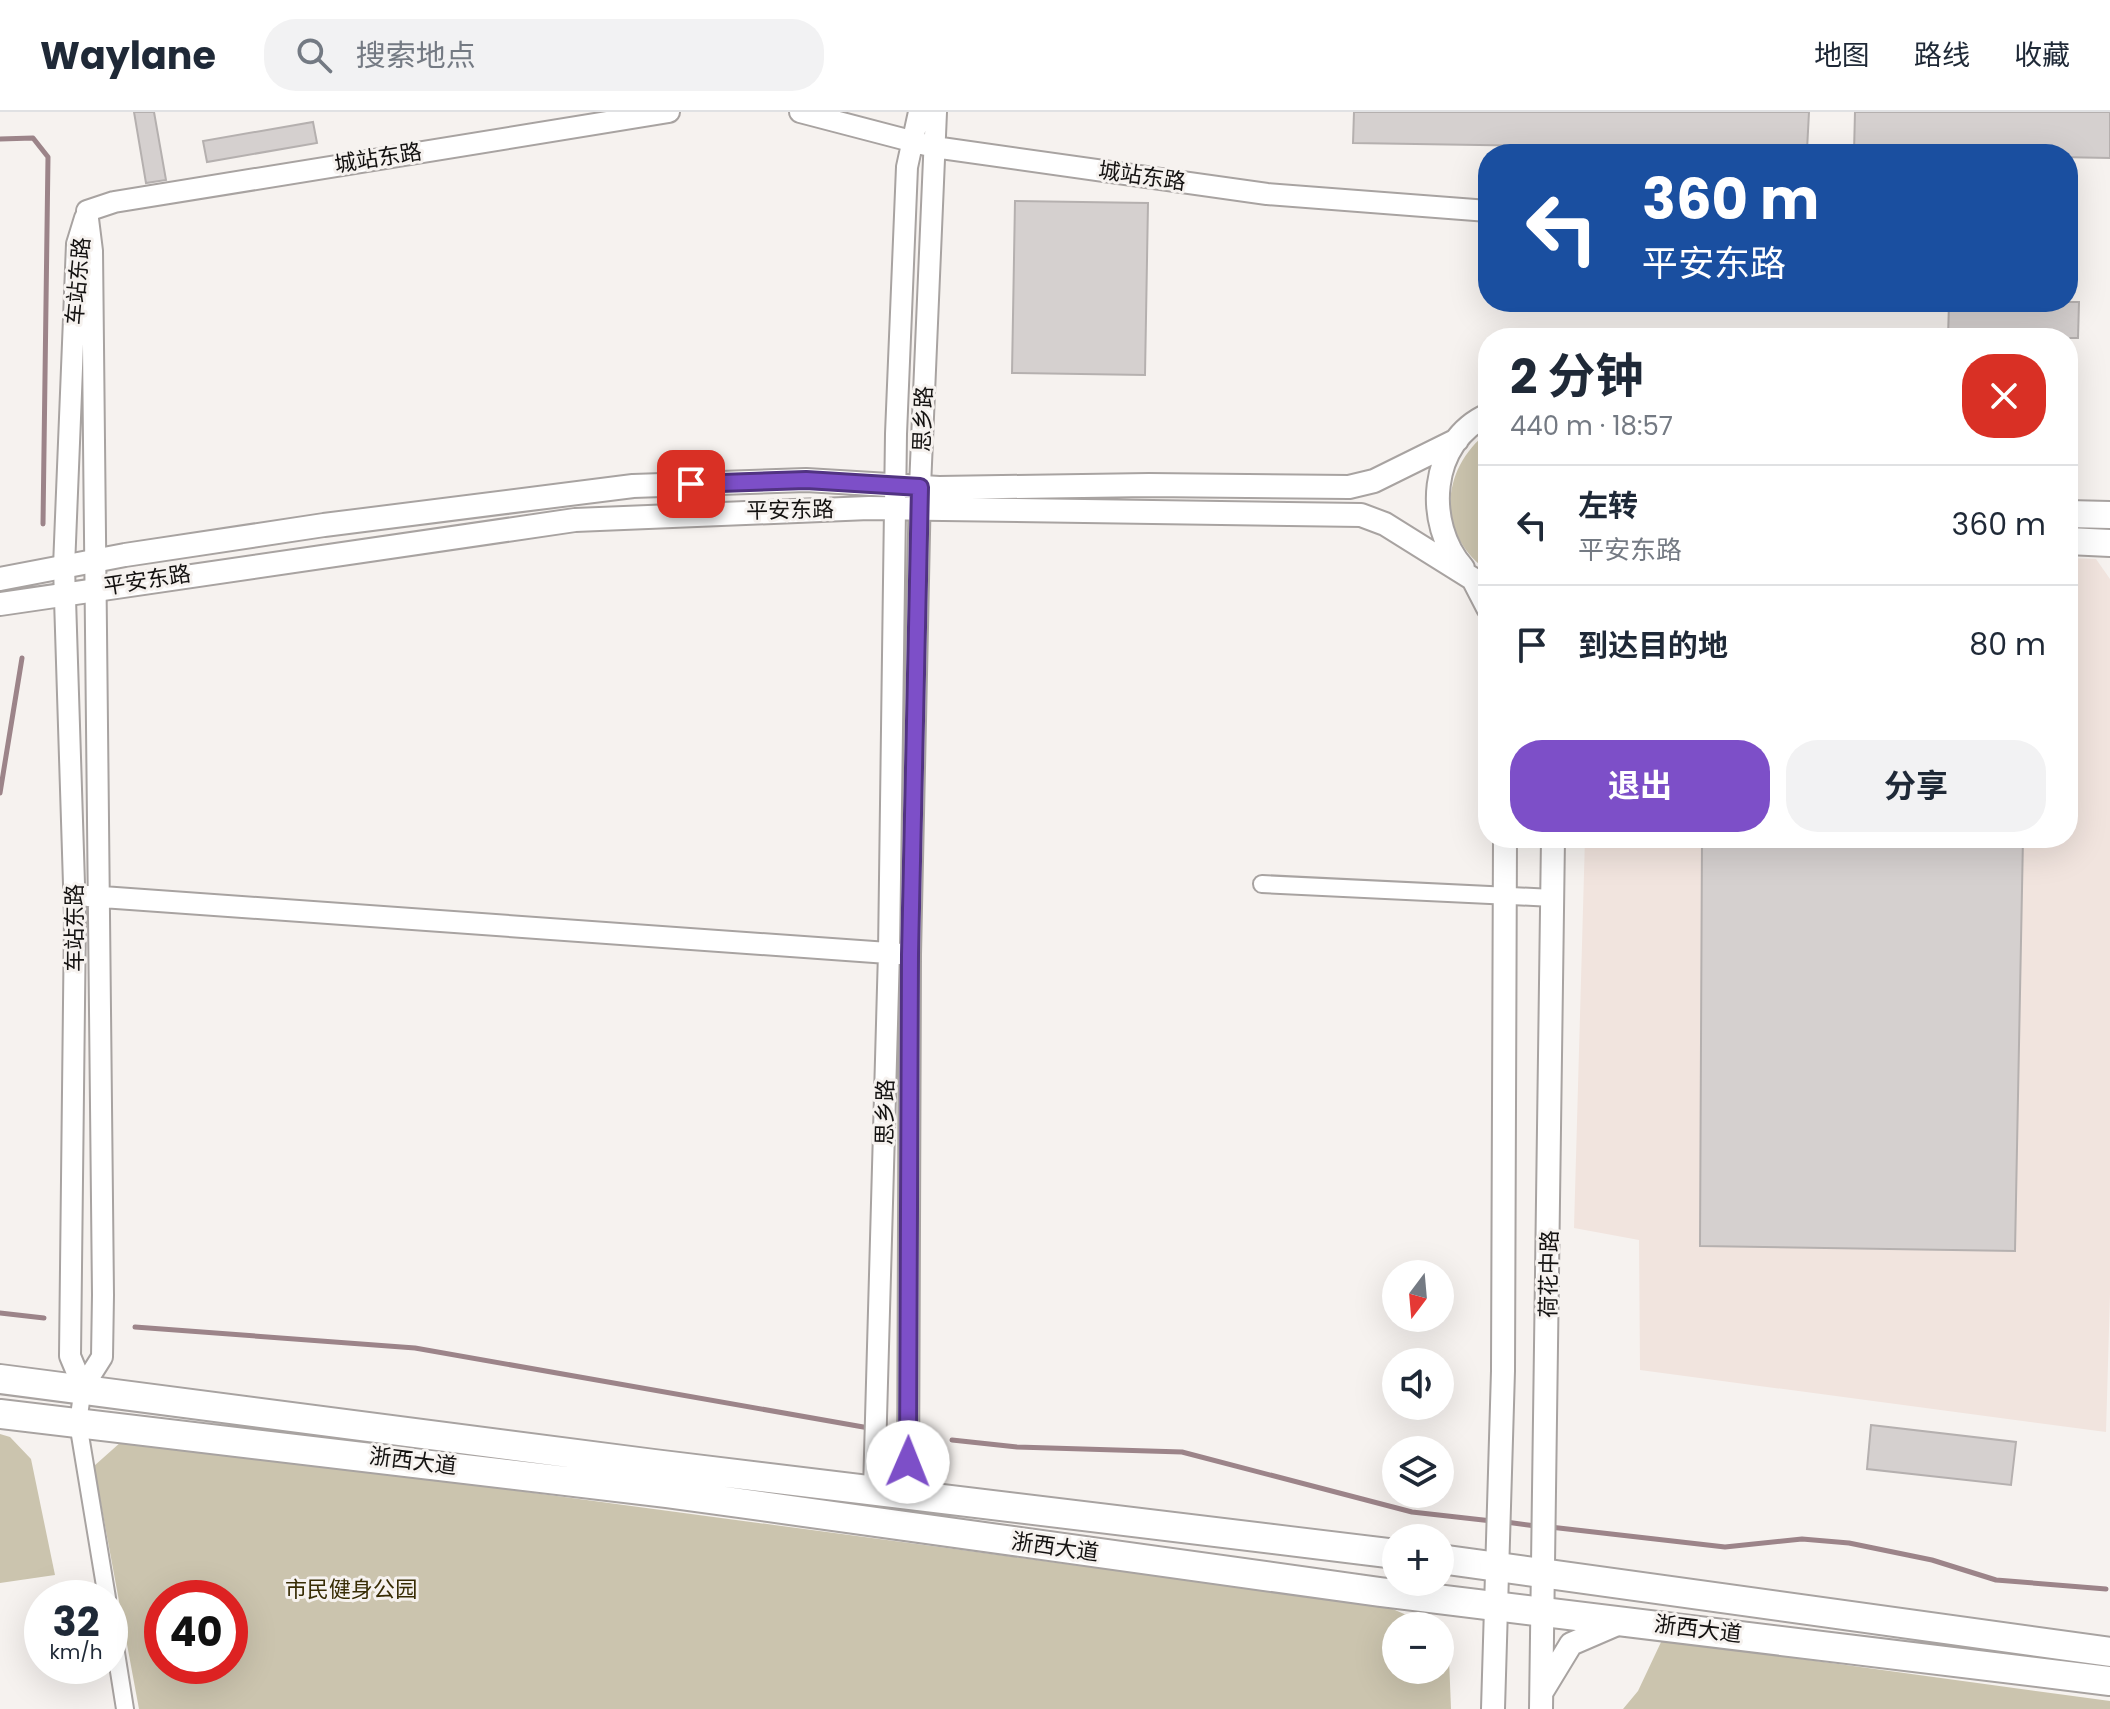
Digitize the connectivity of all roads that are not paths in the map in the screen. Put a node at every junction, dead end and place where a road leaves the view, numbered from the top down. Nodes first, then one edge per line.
1 (669, 112) edge
2 (800, 112) edge
3 (919, 112) edge
4 (936, 112) edge
5 (912, 139) junction
6 (934, 147) junction
7 (1478, 210) edge
8 (87, 211) junction
9 (1478, 423) edge
10 (1457, 440) junction
11 (896, 485) junction
12 (920, 487) junction
13 (894, 509) junction
14 (921, 511) junction
15 (2078, 514) edge
16 (2110, 515) edge
17 (2078, 541) edge
18 (2110, 543) edge
19 (96, 561) junction
20 (64, 567) junction
21 (0, 579) edge
22 (1478, 580) edge
23 (1478, 581) edge
24 (97, 588) junction
25 (65, 593) junction
26 (0, 604) edge
27 (1505, 848) edge
28 (1553, 848) edge
29 (1262, 884) dead end
30 (74, 895) junction
31 (100, 896) junction
32 (1505, 898) junction
33 (1553, 898) junction
34 (889, 952) junction
35 (910, 955) junction
36 (0, 1379) edge
37 (83, 1387) junction
38 (0, 1414) edge
39 (78, 1423) junction
40 (874, 1490) junction
41 (908, 1494) junction
42 (1382, 1552) edge
43 (1497, 1553) junction
44 (1454, 1558) edge
45 (1544, 1558) junction
46 (104, 1580) edge
47 (1495, 1605) junction
48 (1544, 1611) junction
49 (1627, 1621) junction
50 (2110, 1652) edge
51 (2110, 1681) edge
52 (121, 1684) edge
53 (1542, 1700) edge
54 (125, 1709) edge
55 (1493, 1709) edge

1 - 8 street, 城站东路
2 - 5 street, 城站东路
3 - 5 street, 思乡路
4 - 6 street, 思乡路
5 - 6 street, 城站东路
5 - 11 street, 思乡路
6 - 7 street, 城站东路
6 - 12 street, 思乡路
8 - 19 street, 车站东路
8 - 20 street, 车站东路
9 - 10 main road
10 - 12 main road, 平安东路
10 - 22 main road
11 - 12 main road, 平安东路
11 - 13 street, 思乡路
11 - 19 main road, 平安东路
12 - 14 street, 思乡路
13 - 14 main road, 平安东路
13 - 24 main road, 平安东路
13 - 34 street, 思乡路
14 - 23 main road, 平安东路
14 - 35 street, 思乡路
15 - 16 main road
17 - 18 main road
19 - 20 main road, 平安东路
19 - 24 street, 车站东路
20 - 21 main road, 平安东路
20 - 25 street, 车站东路
24 - 25 main road, 平安东路
24 - 31 street, 车站东路
25 - 26 main road, 平安东路
25 - 30 street, 车站东路
27 - 32 main road
28 - 33 main road, 荷花中路
29 - 32 street
30 - 31 street
30 - 37 street, 车站东路
31 - 34 street
31 - 37 street, 车站东路
32 - 33 street
32 - 43 main road
33 - 45 main road, 荷花中路
34 - 35 street
34 - 40 street, 思乡路
35 - 41 street, 思乡路
36 - 37 highway, 浙西大道
37 - 39 street
37 - 40 highway, 浙西大道
38 - 39 highway, 浙西大道
39 - 46 street
39 - 47 highway, 浙西大道
40 - 41 highway, 浙西大道
41 - 42 highway, 浙西大道
43 - 44 highway, 浙西大道
43 - 45 highway, 浙西大道
43 - 47 main road
45 - 48 main road, 荷花中路
45 - 50 highway, 浙西大道
47 - 48 highway, 浙西大道
47 - 55 main road
48 - 49 highway, 浙西大道
48 - 53 main road, 荷花中路
49 - 51 highway, 浙西大道
49 - 53 main road
52 - 54 street

